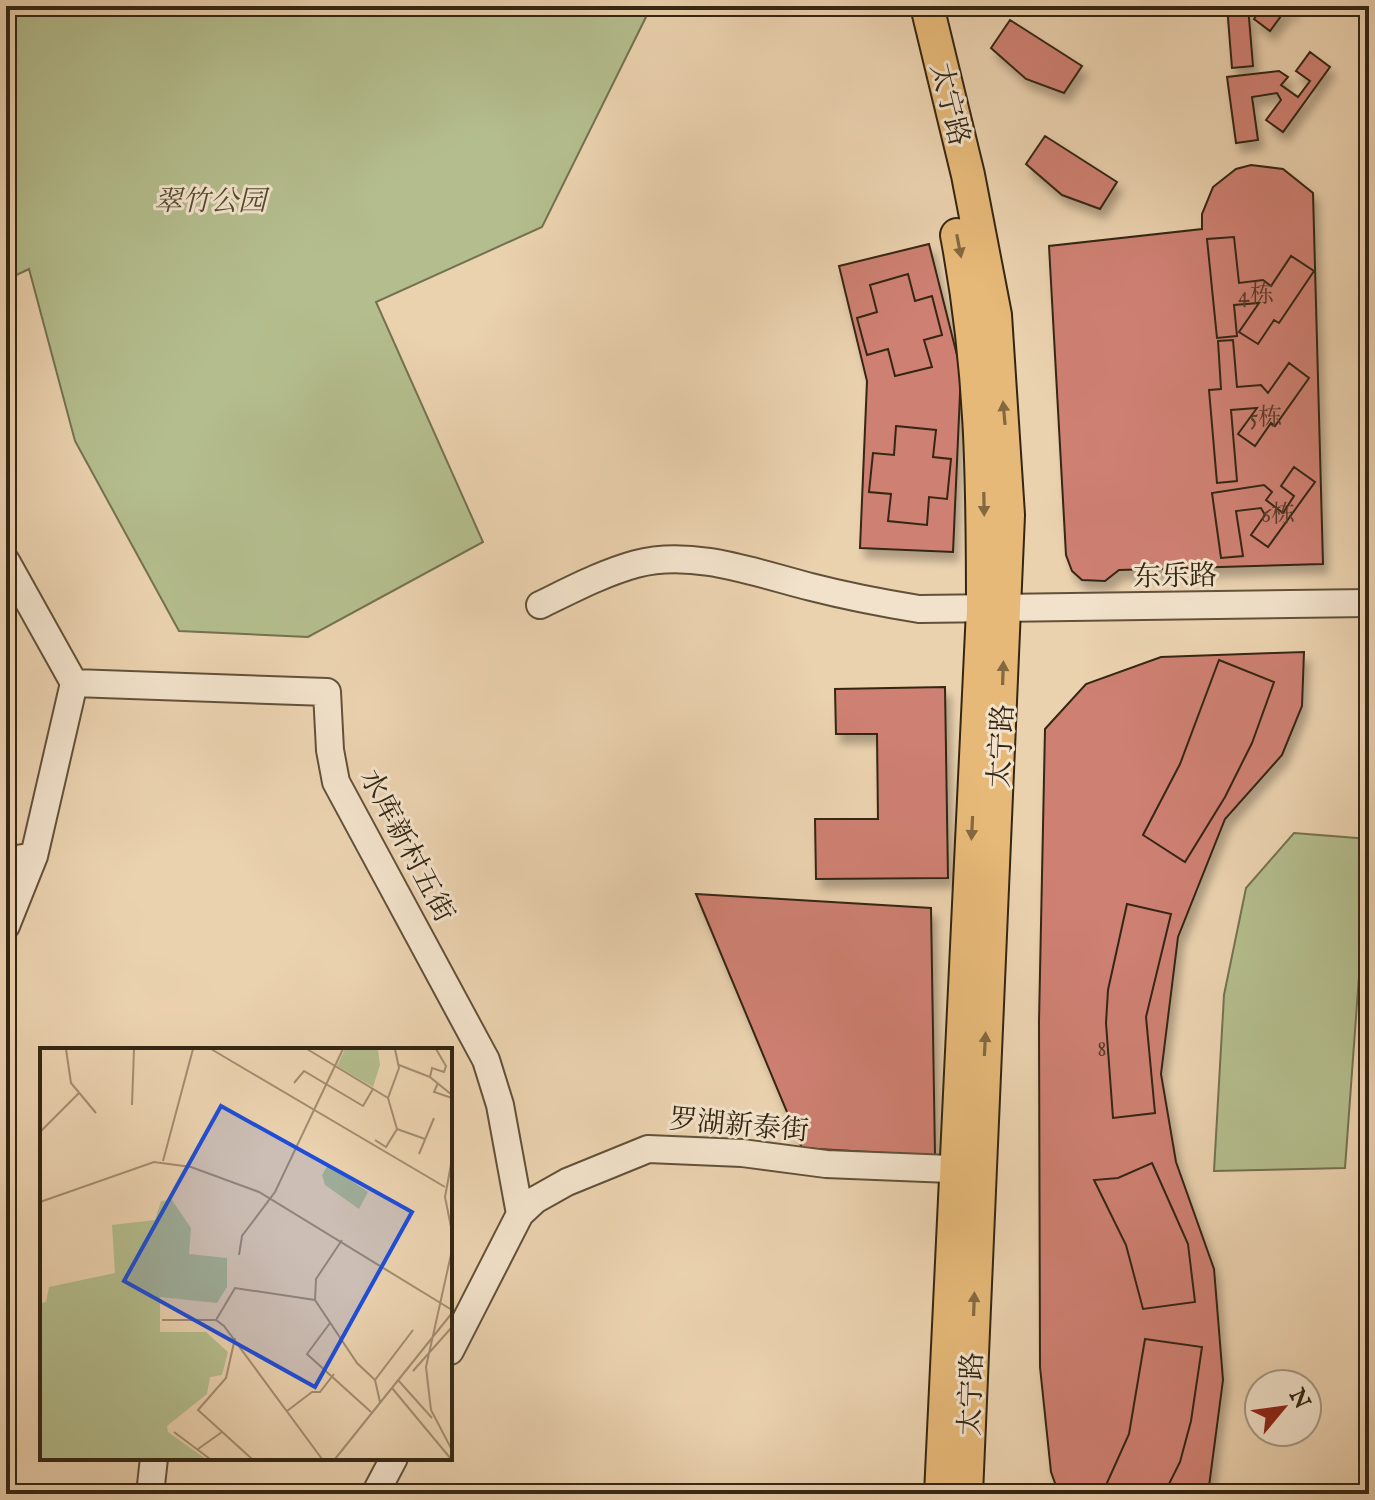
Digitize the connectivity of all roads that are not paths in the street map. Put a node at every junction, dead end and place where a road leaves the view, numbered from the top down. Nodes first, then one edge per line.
1 (905, 6) edge
2 (927, 6) edge
3 (6, 561) edge
4 (1369, 603) edge
5 (540, 605) dead end
6 (994, 610) junction
7 (74, 683) junction
8 (34, 856) junction
9 (6, 861) edge
10 (6, 926) edge
11 (966, 1169) junction
12 (520, 1214) junction
13 (452, 1347) edge
14 (154, 1460) edge
15 (393, 1460) edge
16 (150, 1494) edge
17 (375, 1494) edge
18 (941, 1494) edge
19 (966, 1494) edge

1 -> 6 main road, 太宁路
6 -> 2 main road, 太宁路
3 - 7 street
4 - 6 street, 东乐路
5 - 6 street, 东乐路
6 - 11 main road, 太宁路
7 - 8 street
7 - 12 street, 水库新村五街
8 - 9 street
8 - 10 street
11 - 12 street, 罗湖新泰街
11 - 18 main road, 太宁路
19 -> 11 main road, 太宁路
12 - 13 street, 罗湖新泰街
14 - 16 street
15 - 17 street

